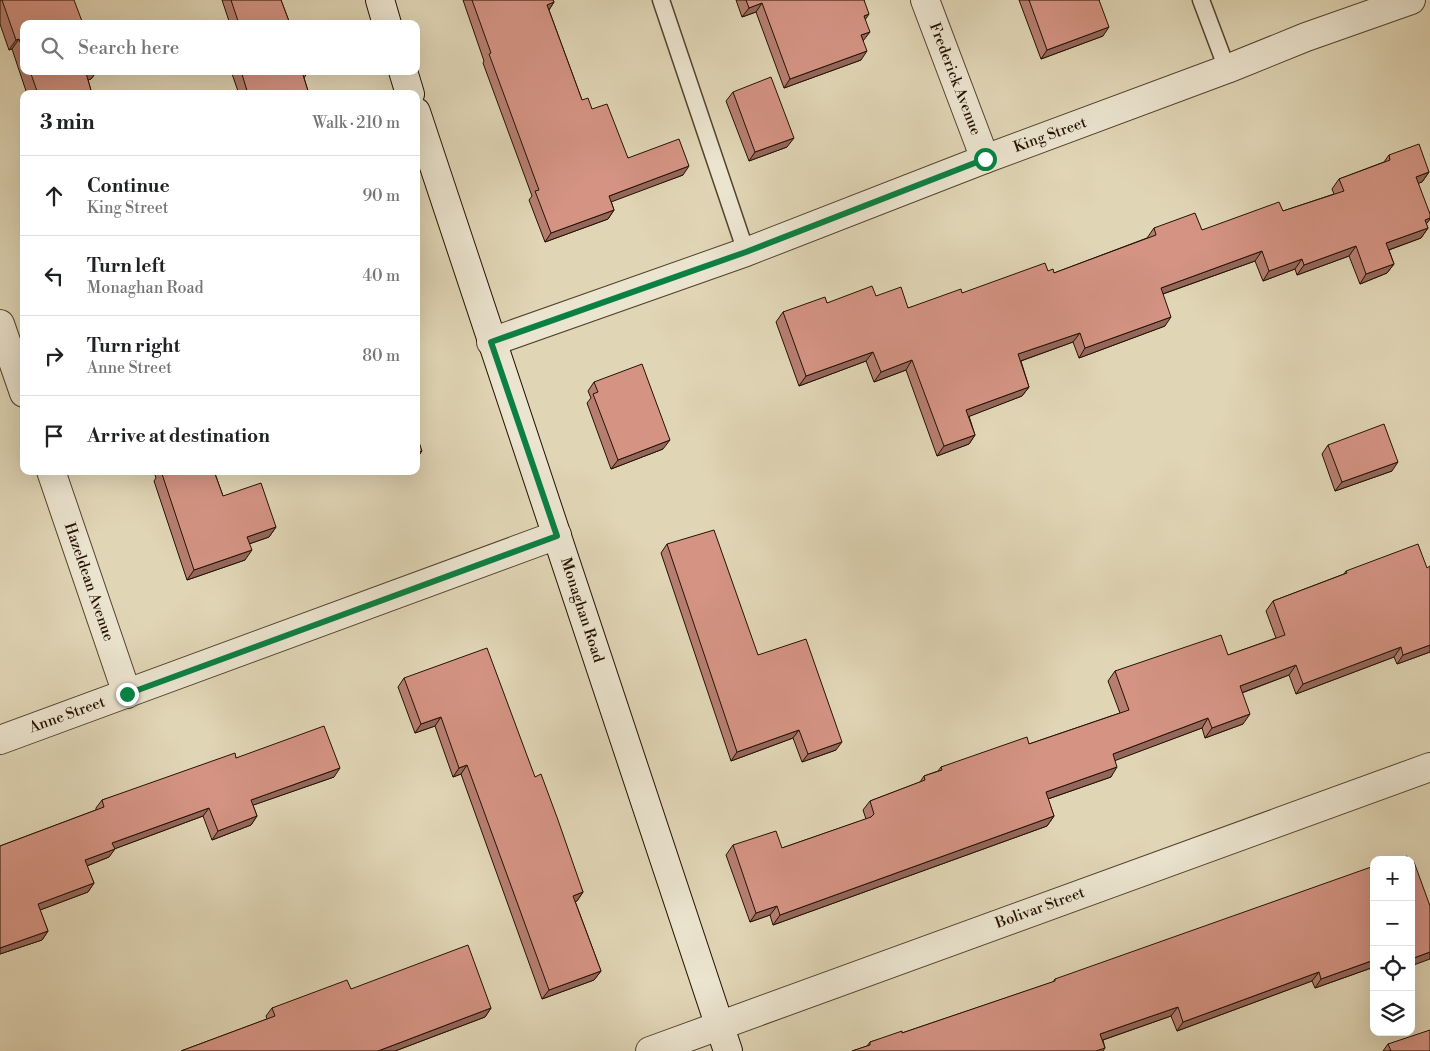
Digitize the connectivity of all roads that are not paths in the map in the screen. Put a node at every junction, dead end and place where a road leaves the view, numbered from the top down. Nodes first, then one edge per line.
1 (380, 0) edge
2 (661, 0) edge
3 (925, 0) edge
4 (1201, 0) edge
5 (1412, 0) edge
6 (386, 20) edge
7 (1227, 69) junction
8 (404, 75) edge
9 (409, 90) edge
10 (420, 124) edge
11 (985, 159) junction
12 (746, 252) junction
13 (0, 324) edge
14 (491, 342) junction
15 (20, 382) edge
16 (52, 475) edge
17 (557, 536) junction
18 (127, 694) junction
19 (0, 740) edge
20 (1430, 767) edge
21 (724, 1039) edge
22 (650, 1051) edge

1 - 6 street
2 - 12 lane
3 - 11 street, Frederick Avenue
4 - 7 lane
5 - 7 street, King Street
7 - 11 street, King Street
8 - 9 street
10 - 14 street, Monaghan Road
11 - 12 street, King Street
12 - 14 street, King Street
13 - 15 street
14 - 17 street, Monaghan Road
16 - 18 street, Hazeldean Avenue
17 - 18 street, Anne Street
17 - 21 street, Monaghan Road
18 - 19 street, Anne Street
20 - 21 street, Bolivar Street
21 - 22 street, Bolivar Street

